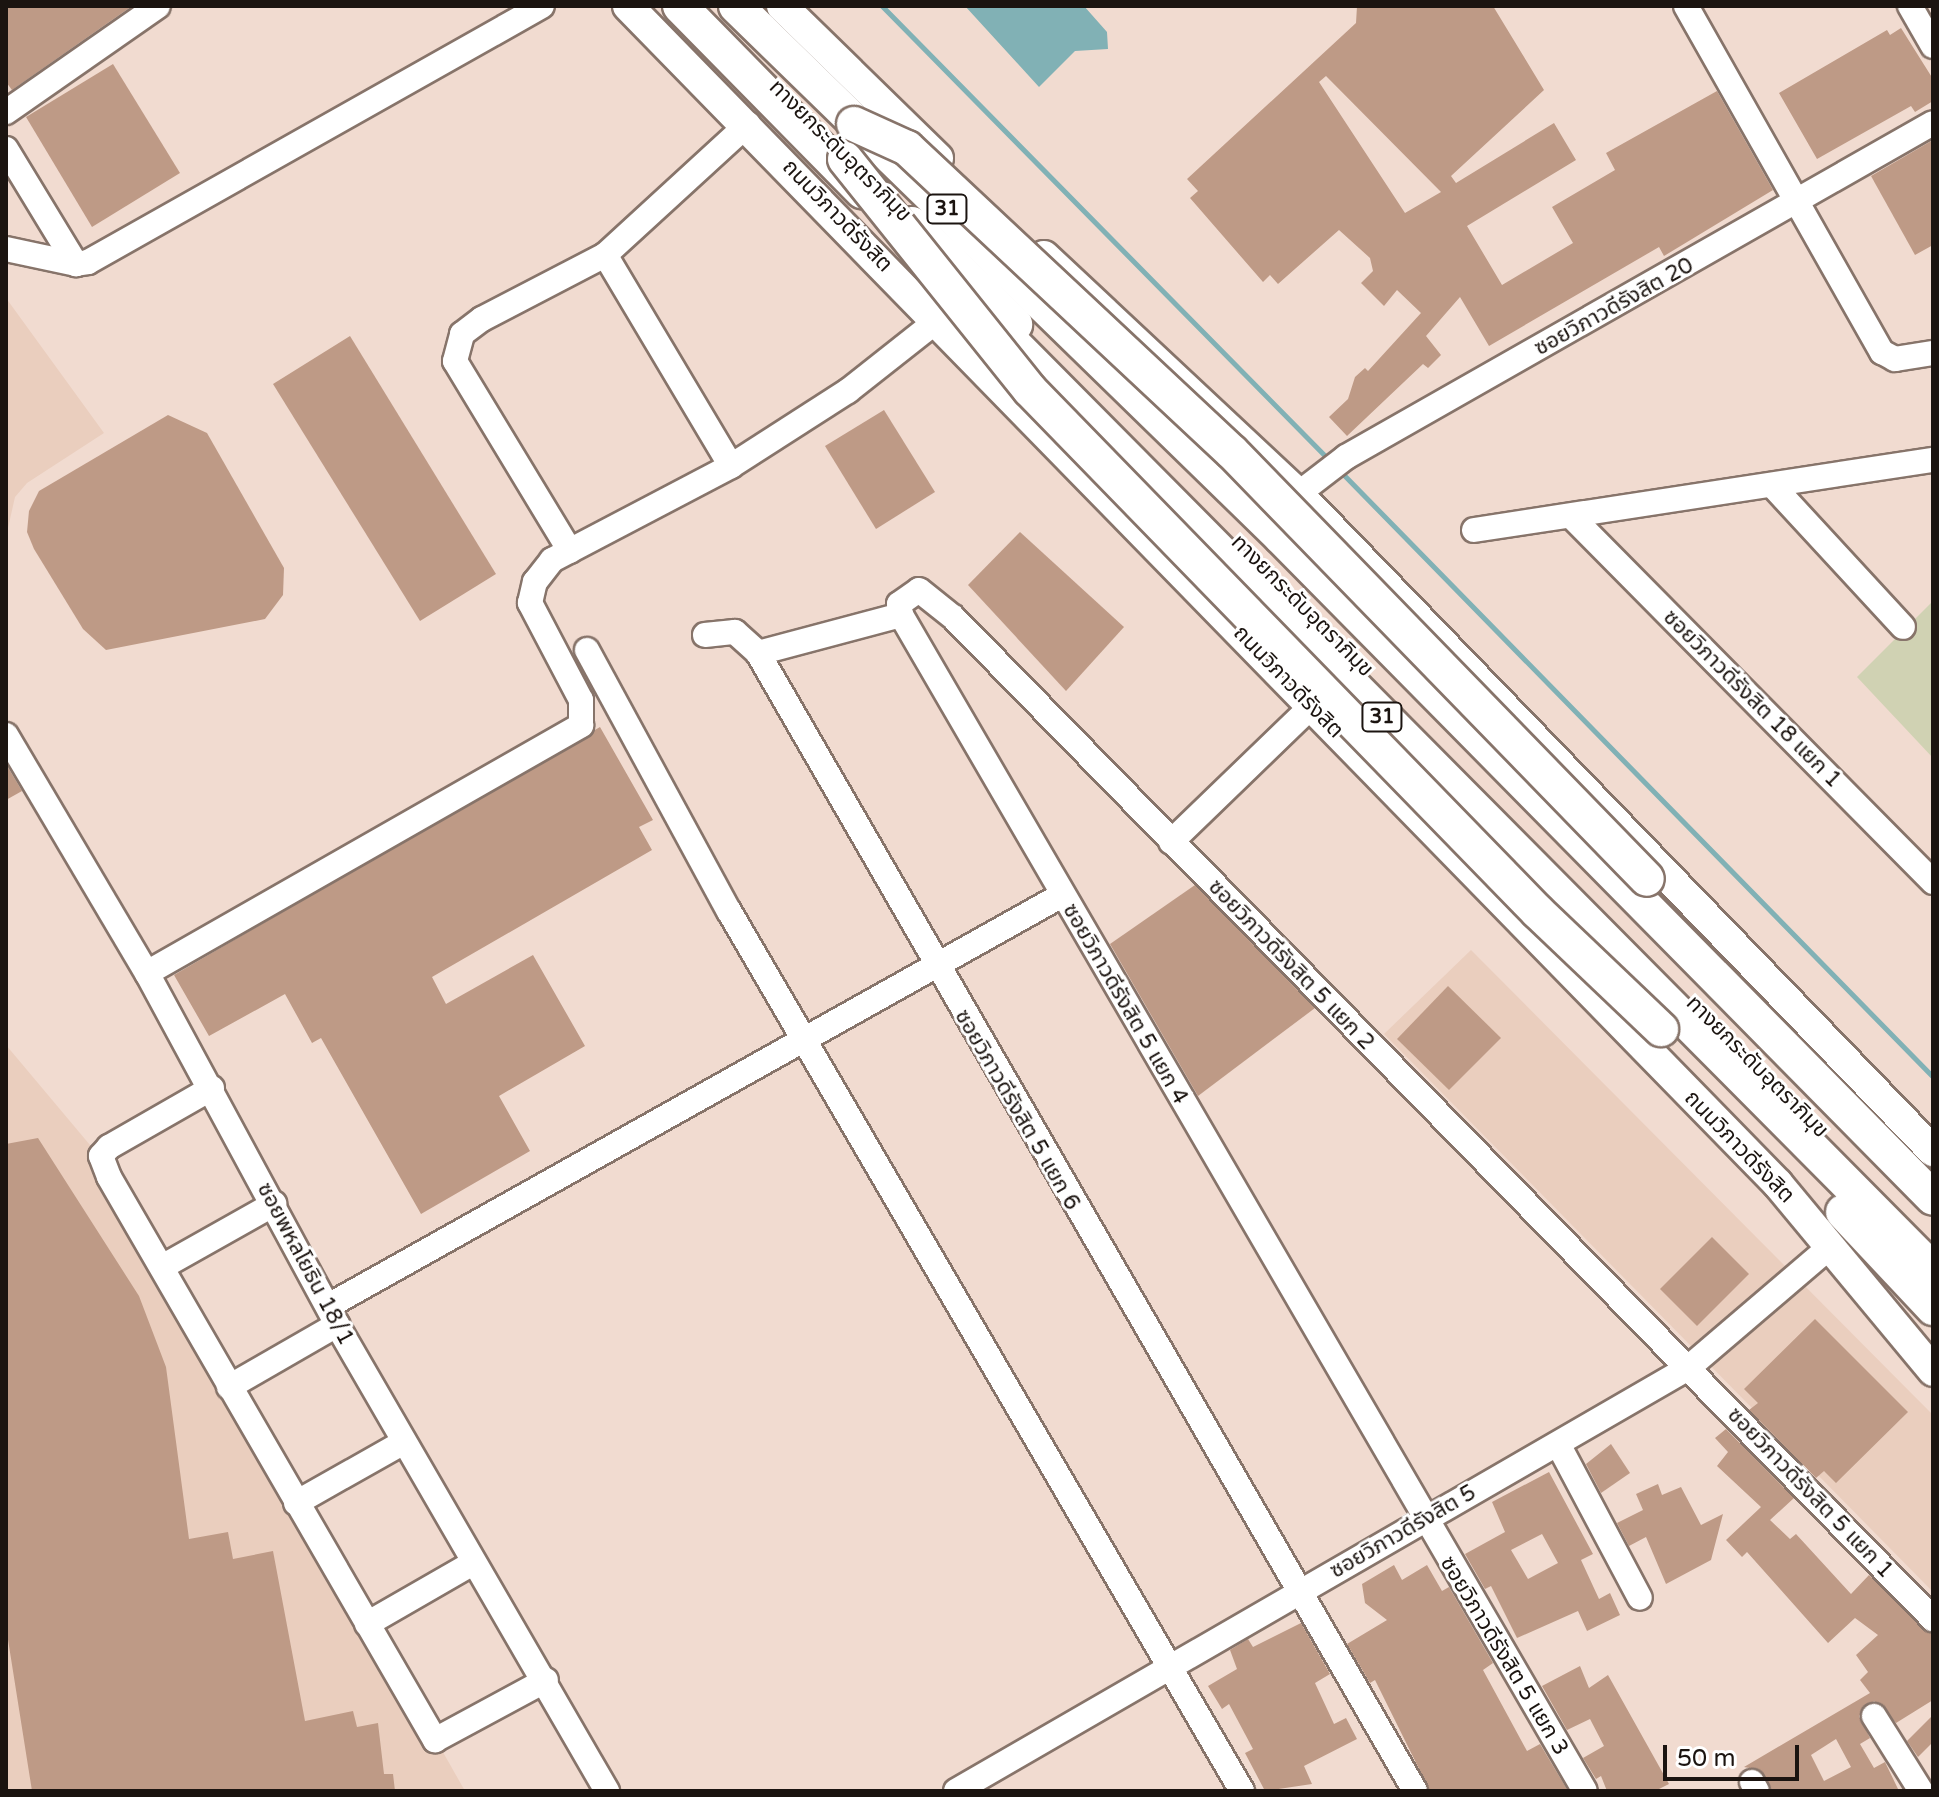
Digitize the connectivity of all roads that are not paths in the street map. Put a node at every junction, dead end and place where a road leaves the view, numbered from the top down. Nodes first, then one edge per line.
1 (158, 6) edge
2 (542, 6) edge
3 (628, 6) edge
4 (680, 6) edge
5 (699, 6) edge
6 (739, 6) edge
7 (782, 6) edge
8 (1686, 6) edge
9 (1910, 6) edge
10 (1933, 46) edge
11 (6, 112) edge
12 (1933, 123) edge
13 (854, 124) junction
14 (742, 130) junction
15 (6, 149) edge
16 (845, 159) junction
17 (1798, 203) junction
18 (6, 249) edge
19 (605, 255) junction
20 (76, 264) junction
21 (938, 320) junction
22 (1933, 353) edge
23 (1933, 460) edge
24 (731, 466) junction
25 (1772, 485) junction
26 (1298, 494) junction
27 (1571, 516) junction
28 (1474, 530) dead end
29 (1205, 537) junction
30 (570, 551) junction
31 (1313, 558) junction
32 (901, 615) junction
33 (1420, 619) junction
34 (1903, 627) dead end
35 (705, 635) dead end
36 (1254, 646) junction
37 (587, 650) dead end
38 (758, 653) junction
39 (1311, 707) junction
40 (6, 735) edge
41 (1171, 842) junction
42 (1933, 882) edge
43 (1062, 895) junction
44 (935, 968) junction
45 (147, 973) junction
46 (804, 1040) junction
47 (212, 1088) junction
48 (1932, 1155) edge
49 (1933, 1196) edge
50 (274, 1204) junction
51 (1933, 1245) edge
52 (1831, 1246) junction
53 (162, 1267) junction
54 (1933, 1270) edge
55 (1933, 1308) edge
56 (333, 1315) junction
57 (1688, 1368) junction
58 (1933, 1371) edge
59 (229, 1387) junction
60 (404, 1442) junction
61 (1558, 1444) junction
62 (296, 1503) junction
63 (1423, 1520) junction
64 (473, 1563) junction
65 (1299, 1591) junction
66 (1640, 1598) dead end
67 (1933, 1619) edge
68 (367, 1624) junction
69 (1169, 1668) junction
70 (546, 1680) junction
71 (1874, 1716) dead end
72 (1231, 1787) edge
73 (607, 1791) edge
74 (956, 1791) edge
75 (1415, 1791) edge
76 (1585, 1791) edge
77 (1921, 1791) edge

1 - 11 street
2 - 20 street
3 - 14 main road, ถนนวิภาวดีรังสิต / 31
4 - 29 highway, ถนนวิภาวดีรังสิต / 31
5 - 16 highway, ทางยกระดับอุตราภิมุข / 31
6 - 13 highway, ทางยกระดับอุตราภิมุข / 31
6 - 31 highway, 31
7 - 26 main road, 31
8 - 17 street
9 - 10 street
12 - 17 street, ซอยวิภาวดีรังสิต 20
13 - 48 highway, bridge
13 - 49 highway, ทางยกระดับอุตราภิมุข / 31
14 - 19 street
14 - 21 main road, ถนนวิภาวดีรังสิต / 31
15 - 20 street
16 - 51 highway, ทางยกระดับอุตราภิมุข / 31, bridge
16 - 55 highway, bridge
17 - 22 street
17 - 26 street, ซอยวิภาวดีรังสิต 20
18 - 20 street
19 - 24 street
19 - 30 street
21 - 24 street
21 - 36 main road, ถนนวิภาวดีรังสิต / 31
23 - 25 street
24 - 30 street
25 - 27 street
25 - 34 street
26 - 33 main road, 31
27 - 28 street
27 - 42 street, ซอยวิภาวดีรังสิต 18 แยก 1
29 - 36 highway
29 - 54 highway, ถนนวิภาวดีรังสิต / 31
30 - 45 street
31 - 33 highway
31 - 49 highway, 31
32 - 38 street
32 - 41 street, ซอยวิภาวดีรังสิต 5 แยก 2
32 - 43 street, ซอยวิภาวดีรังสิต 5 แยก 4
33 - 48 main road, 31
35 - 38 street, ซอยวิภาวดีรังสิต 5 แยก 6
36 - 39 main road, ถนนวิภาวดีรังสิต / 31
37 - 46 street
38 - 44 street, ซอยวิภาวดีรังสิต 5 แยก 6
39 - 41 street
39 - 52 main road, ถนนวิภาวดีรังสิต / 31
40 - 45 street, ซอยพหลโยธิน 18/1
41 - 57 street, ซอยวิภาวดีรังสิต 5 แยก 2
43 - 44 street
43 - 63 street, ซอยวิภาวดีรังสิต 5 แยก 4
44 - 46 street
44 - 65 street, ซอยวิภาวดีรังสิต 5 แยก 6
45 - 47 street, ซอยพหลโยธิน 18/1
46 - 56 street
46 - 69 street
47 - 50 street, ซอยพหลโยธิน 18/1
47 - 53 street
50 - 53 street
50 - 56 street, ซอยพหลโยธิน 18/1
52 - 57 street, ซอยวิภาวดีรังสิต 5
52 - 58 main road, ถนนวิภาวดีรังสิต / 31
53 - 59 street
56 - 59 street
56 - 60 street, ซอยพหลโยธิน 18/1
57 - 61 street, ซอยวิภาวดีรังสิต 5
57 - 67 street, ซอยวิภาวดีรังสิต 5 แยก 1
59 - 62 street
60 - 62 street
60 - 64 street, ซอยพหลโยธิน 18/1
61 - 63 street, ซอยวิภาวดีรังสิต 5
61 - 66 street
62 - 68 street
63 - 65 street, ซอยวิภาวดีรังสิต 5
63 - 76 street, ซอยวิภาวดีรังสิต 5 แยก 3
64 - 68 street
64 - 70 street, ซอยพหลโยธิน 18/1
65 - 69 street, ซอยวิภาวดีรังสิต 5
65 - 75 street, ซอยวิภาวดีรังสิต 5 แยก 6
68 - 70 street
69 - 72 street
69 - 74 street, ซอยวิภาวดีรังสิต 5
70 - 73 street, ซอยพหลโยธิน 18/1
71 - 77 street

